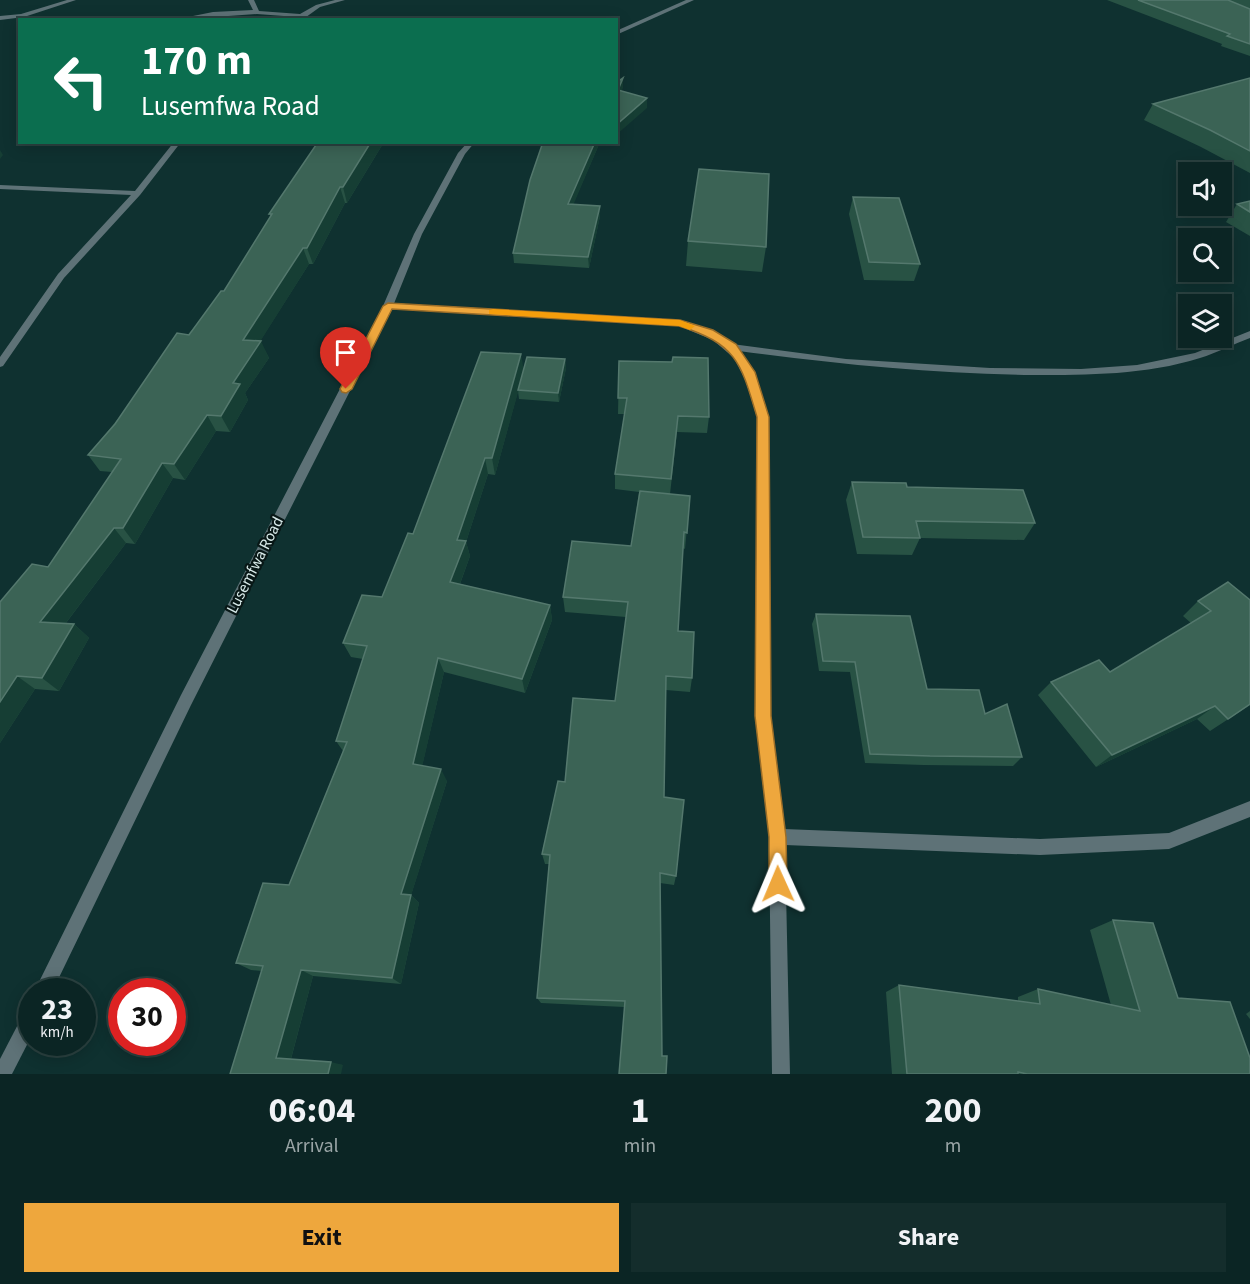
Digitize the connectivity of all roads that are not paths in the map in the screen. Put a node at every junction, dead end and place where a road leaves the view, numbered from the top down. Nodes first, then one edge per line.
1 (73, 0) edge
2 (251, 0) edge
3 (342, 0) edge
4 (691, 0) edge
5 (257, 12) junction
6 (22, 16) junction
7 (0, 18) edge
8 (26, 18) edge
9 (188, 18) edge
10 (300, 18) edge
11 (618, 32) edge
12 (176, 144) edge
13 (470, 144) edge
14 (0, 187) edge
15 (138, 193) junction
16 (388, 306) junction
17 (1250, 334) edge
18 (732, 347) junction
19 (0, 364) edge
20 (1250, 809) edge
21 (777, 837) junction
22 (50, 978) edge
23 (18, 1043) edge
24 (2, 1074) edge
25 (781, 1074) edge

1 - 6 street
2 - 5 street
3 - 10 street
4 - 11 street
5 - 9 street
5 - 10 street
6 - 7 street
6 - 8 street
12 - 15 street
13 - 16 street, Lusemfwa Road
14 - 15 street
15 - 19 street
16 - 18 street
16 - 22 street, Lusemfwa Road
17 - 18 street
18 - 21 street
20 - 21 street
21 - 25 street
23 - 24 street

